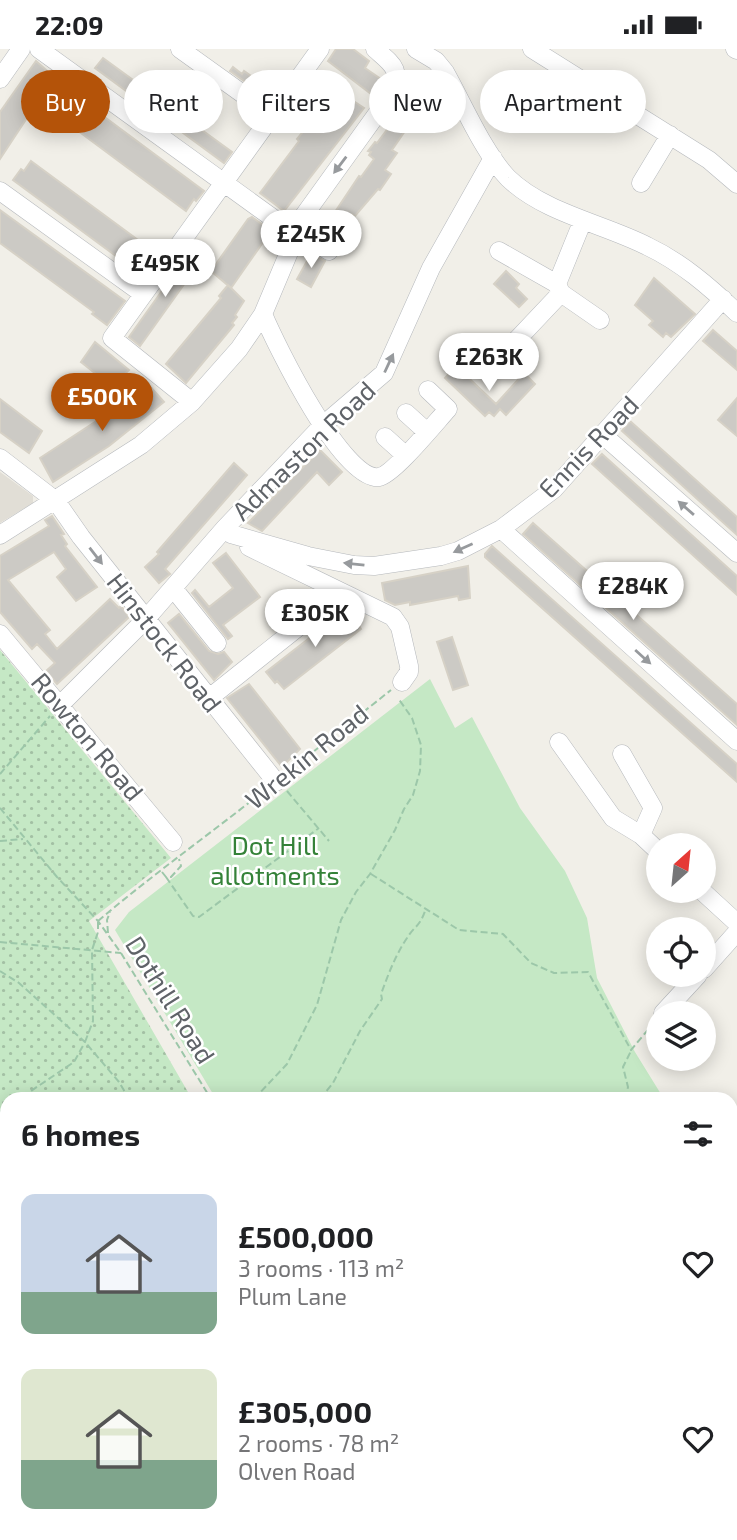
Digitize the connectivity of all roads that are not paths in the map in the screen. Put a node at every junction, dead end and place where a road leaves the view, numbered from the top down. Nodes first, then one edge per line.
1 (21, 49) edge
2 (39, 49) edge
3 (180, 49) edge
4 (320, 49) edge
5 (376, 49) edge
6 (416, 49) edge
7 (532, 49) edge
8 (440, 55) edge
9 (305, 70) edge
10 (0, 79) edge
11 (237, 90) edge
12 (259, 133) edge
13 (670, 135) junction
14 (493, 158) junction
15 (224, 183) junction
16 (641, 183) dead end
17 (737, 184) edge
18 (0, 191) edge
19 (583, 220) junction
20 (292, 233) junction
21 (329, 251) dead end
22 (499, 251) dead end
23 (559, 288) junction
24 (143, 294) junction
25 (723, 299) junction
26 (737, 312) edge
27 (263, 314) junction
28 (600, 320) dead end
29 (511, 346) dead end
30 (428, 390) dead end
31 (192, 402) junction
32 (406, 413) dead end
33 (323, 426) junction
34 (426, 432) junction
35 (603, 435) junction
36 (385, 437) dead end
37 (405, 455) junction
38 (0, 458) edge
39 (56, 501) junction
40 (225, 528) junction
41 (501, 529) junction
42 (0, 535) edge
43 (245, 538) junction
44 (737, 553) edge
45 (173, 589) junction
46 (341, 593) junction
47 (145, 619) junction
48 (0, 633) edge
49 (217, 643) dead end
50 (406, 677) road end
51 (208, 699) junction
52 (60, 705) junction
53 (737, 741) edge
54 (559, 742) dead end
55 (622, 754) dead end
56 (276, 782) road end
57 (641, 835) junction
58 (646, 840) edge
59 (176, 850) road end
60 (715, 903) edge
61 (737, 923) edge
62 (737, 932) edge
63 (716, 956) edge
64 (687, 987) edge
65 (674, 1001) edge

1 - 10 street
2 - 15 street
3 - 11 street
4 - 9 street
5 -> 20 street
6 - 8 street
7 - 13 street
8 - 14 street
12 - 15 street
13 - 16 street
13 - 17 street
14 - 19 street
33 -> 14 street, Admaston Road
15 - 20 street
15 - 24 street
18 - 24 street
19 - 23 street
19 - 25 street
20 - 21 street
20 - 27 street
22 - 23 street
23 - 28 street
23 - 29 street
24 - 31 street
25 - 26 street
25 - 35 street, Ennis Road
27 - 31 street
27 - 33 street
30 - 34 street
31 - 39 street
32 - 34 street
33 - 37 street
33 - 40 street, Admaston Road
34 - 37 street
35 - 41 street, Ennis Road
44 -> 35 street
36 - 37 street
38 - 39 street, Hinstock Road
39 - 42 street
39 -> 47 street, Hinstock Road
40 - 43 street, Ennis Road
40 - 45 street, Admaston Road
41 -> 43 street, Ennis Road
41 -> 53 street
43 - 46 street
45 - 47 street, Admaston Road
45 - 49 street
46 - 50 street
46 - 51 street
47 - 51 street, Hinstock Road
47 - 52 street, Admaston Road
48 - 52 street, Rowton Road
51 - 56 street, Hinstock Road
52 - 59 street, Rowton Road
54 - 57 street
55 - 57 street
57 - 58 street
60 - 61 street
62 - 63 street
64 - 65 street

